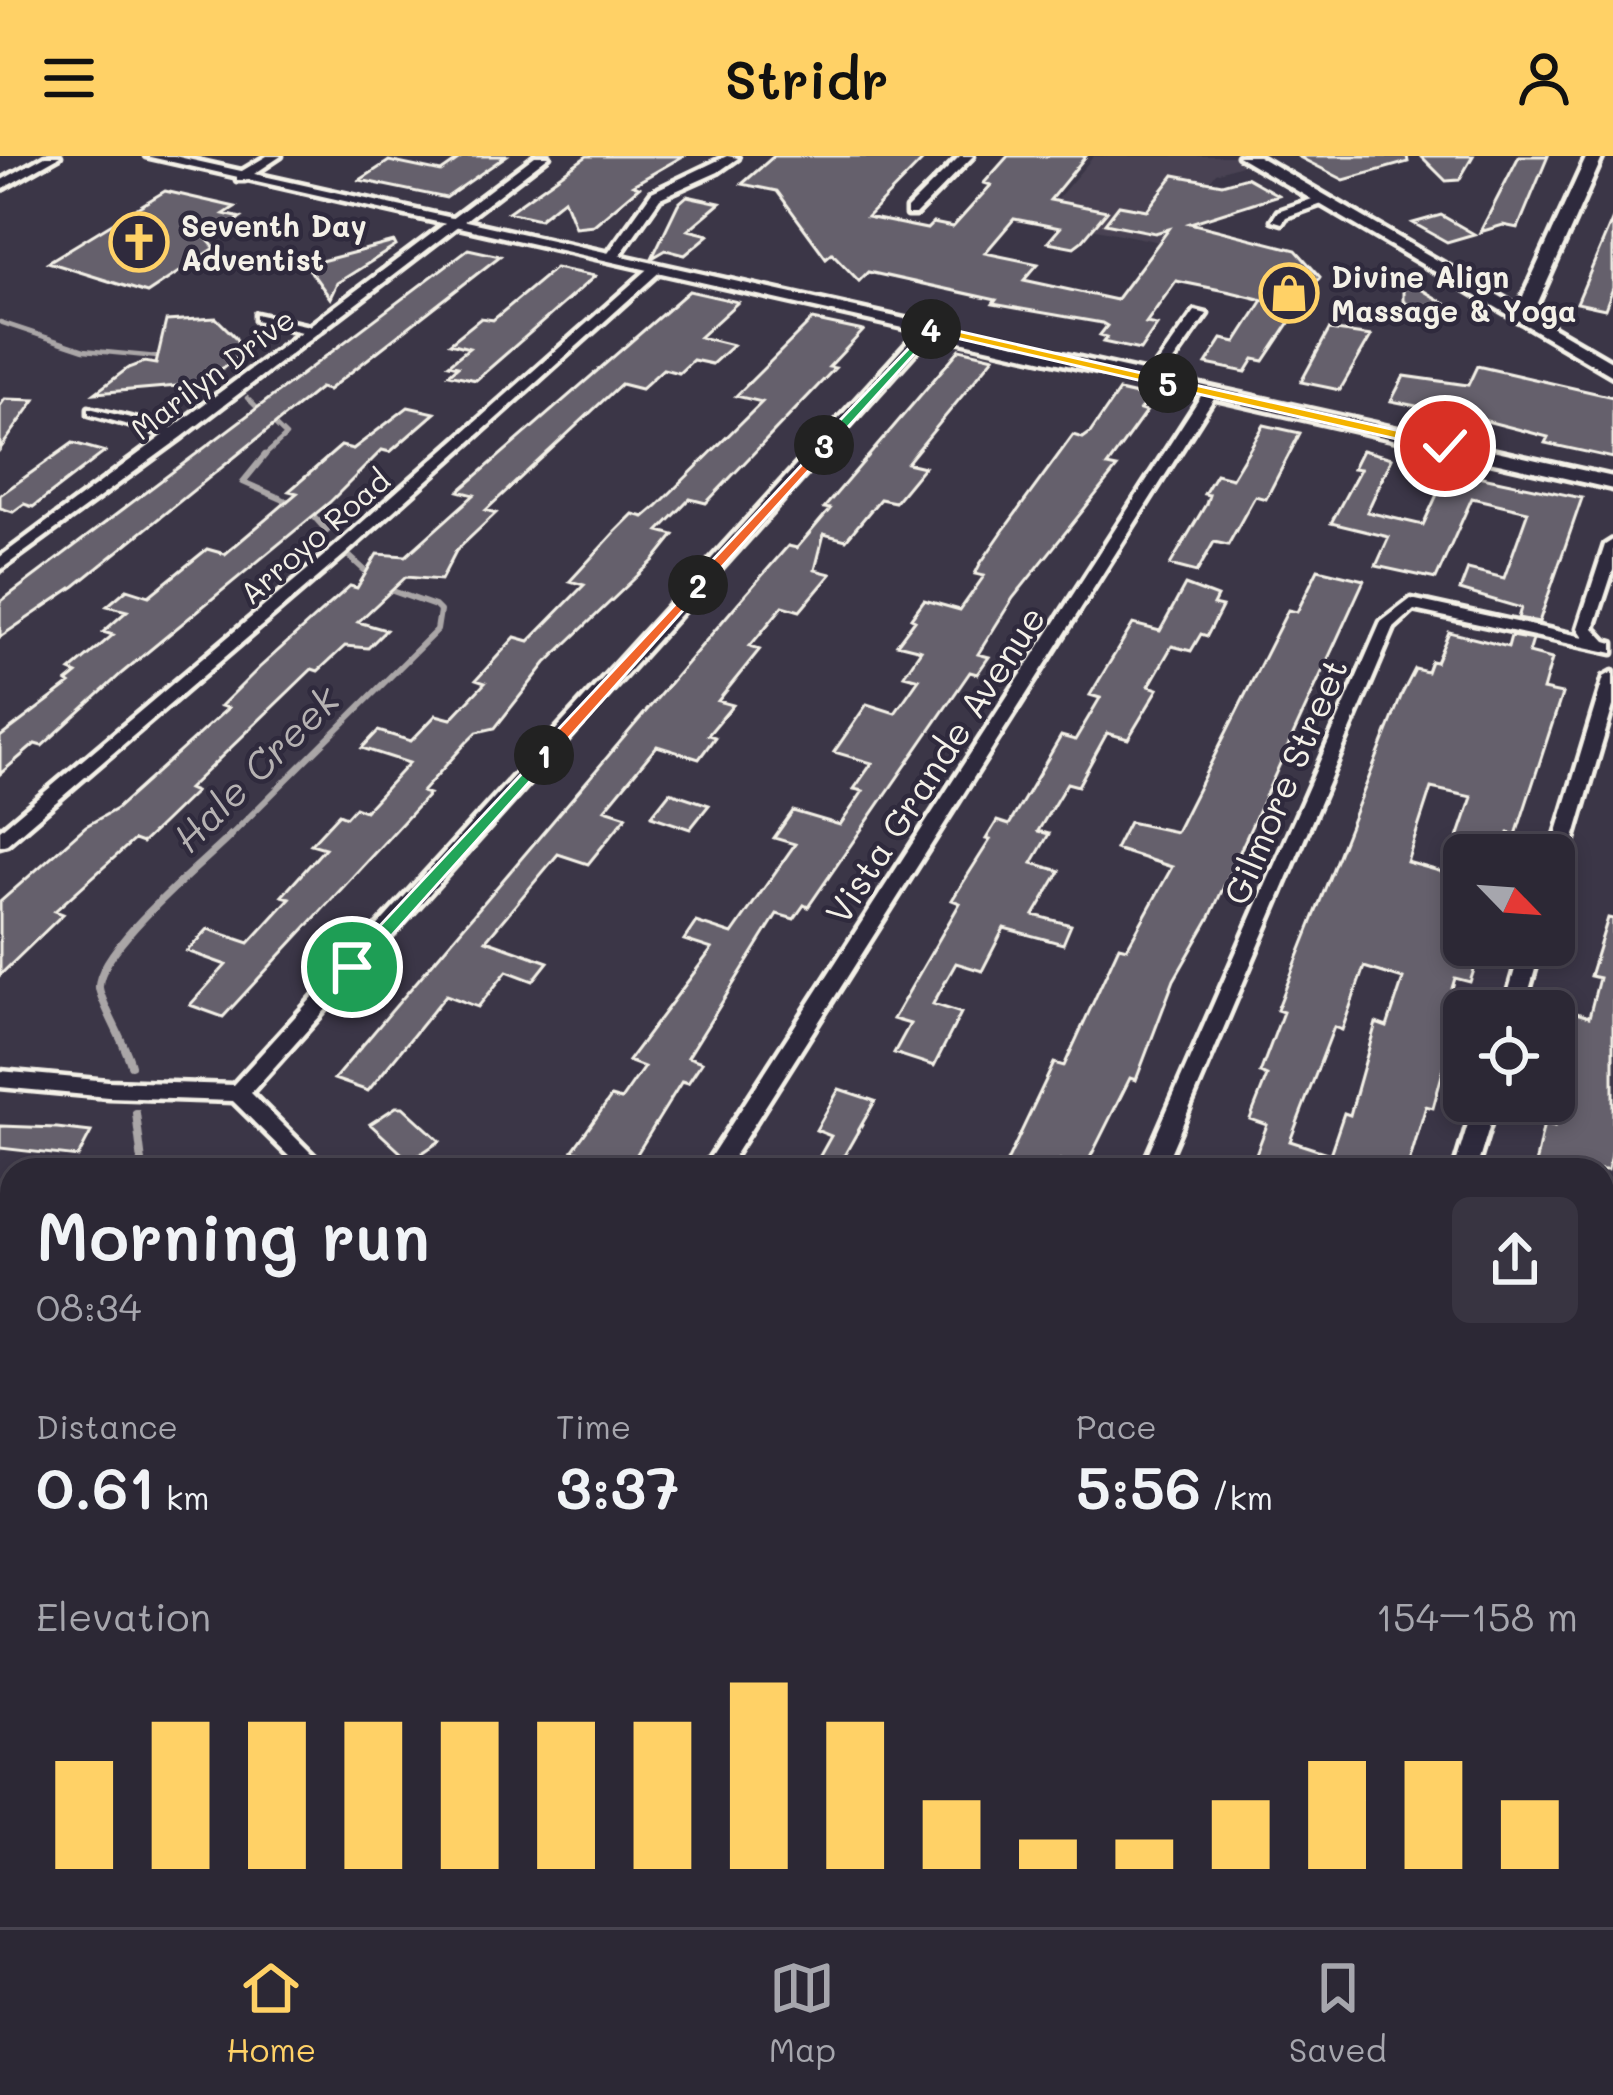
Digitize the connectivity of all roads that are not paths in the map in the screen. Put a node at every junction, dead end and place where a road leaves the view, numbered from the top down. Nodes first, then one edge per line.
1 (54, 156) edge
2 (154, 156) edge
3 (275, 156) edge
4 (543, 156) edge
5 (968, 156) edge
6 (1246, 156) edge
7 (1595, 156) edge
8 (732, 158) edge
9 (241, 178) junction
10 (0, 186) edge
11 (1318, 201) junction
12 (911, 212) dead end
13 (1278, 220) dead end
14 (456, 223) junction
15 (612, 256) junction
16 (659, 267) junction
17 (1540, 279) junction
18 (1492, 299) junction
19 (1200, 314) dead end
20 (1523, 316) junction
21 (260, 317) dead end
22 (929, 328) junction
23 (314, 331) junction
24 (1613, 370) edge
25 (1153, 380) junction
26 (1210, 393) junction
27 (94, 411) dead end
28 (177, 434) junction
29 (1613, 483) edge
30 (0, 538) edge
31 (1613, 544) edge
32 (26, 545) junction
33 (0, 565) edge
34 (1609, 651) edge
35 (1613, 676) edge
36 (1566, 834) edge
37 (0, 840) edge
38 (0, 1079) edge
39 (238, 1093) junction
40 (1480, 1122) edge
41 (305, 1158) edge
42 (721, 1158) edge
43 (1157, 1158) edge
44 (1469, 1158) edge

1 - 10 street
2 - 9 street
3 - 9 street
4 - 14 street, Marilyn Drive
5 - 12 street
6 - 11 main road
7 - 17 street
8 - 15 street
9 - 14 street
11 - 13 street
11 - 18 main road
14 - 15 street
14 - 23 street, Marilyn Drive
15 - 16 street
16 - 22 street
16 - 37 street, Arroyo Road
17 - 18 street
17 - 20 street
18 - 20 main road
19 - 25 street
20 - 24 main road
21 - 23 street
22 - 25 street
22 - 39 street
23 - 28 street, Marilyn Drive
25 - 26 street
26 - 29 street
26 - 42 street, Vista Grande Avenue
27 - 28 street
28 - 32 street, Marilyn Drive
30 - 32 street
31 - 34 street
32 - 33 street, Marilyn Drive
34 - 43 street, Gilmore Street
35 - 36 street
38 - 39 street
39 - 41 street
40 - 44 street

